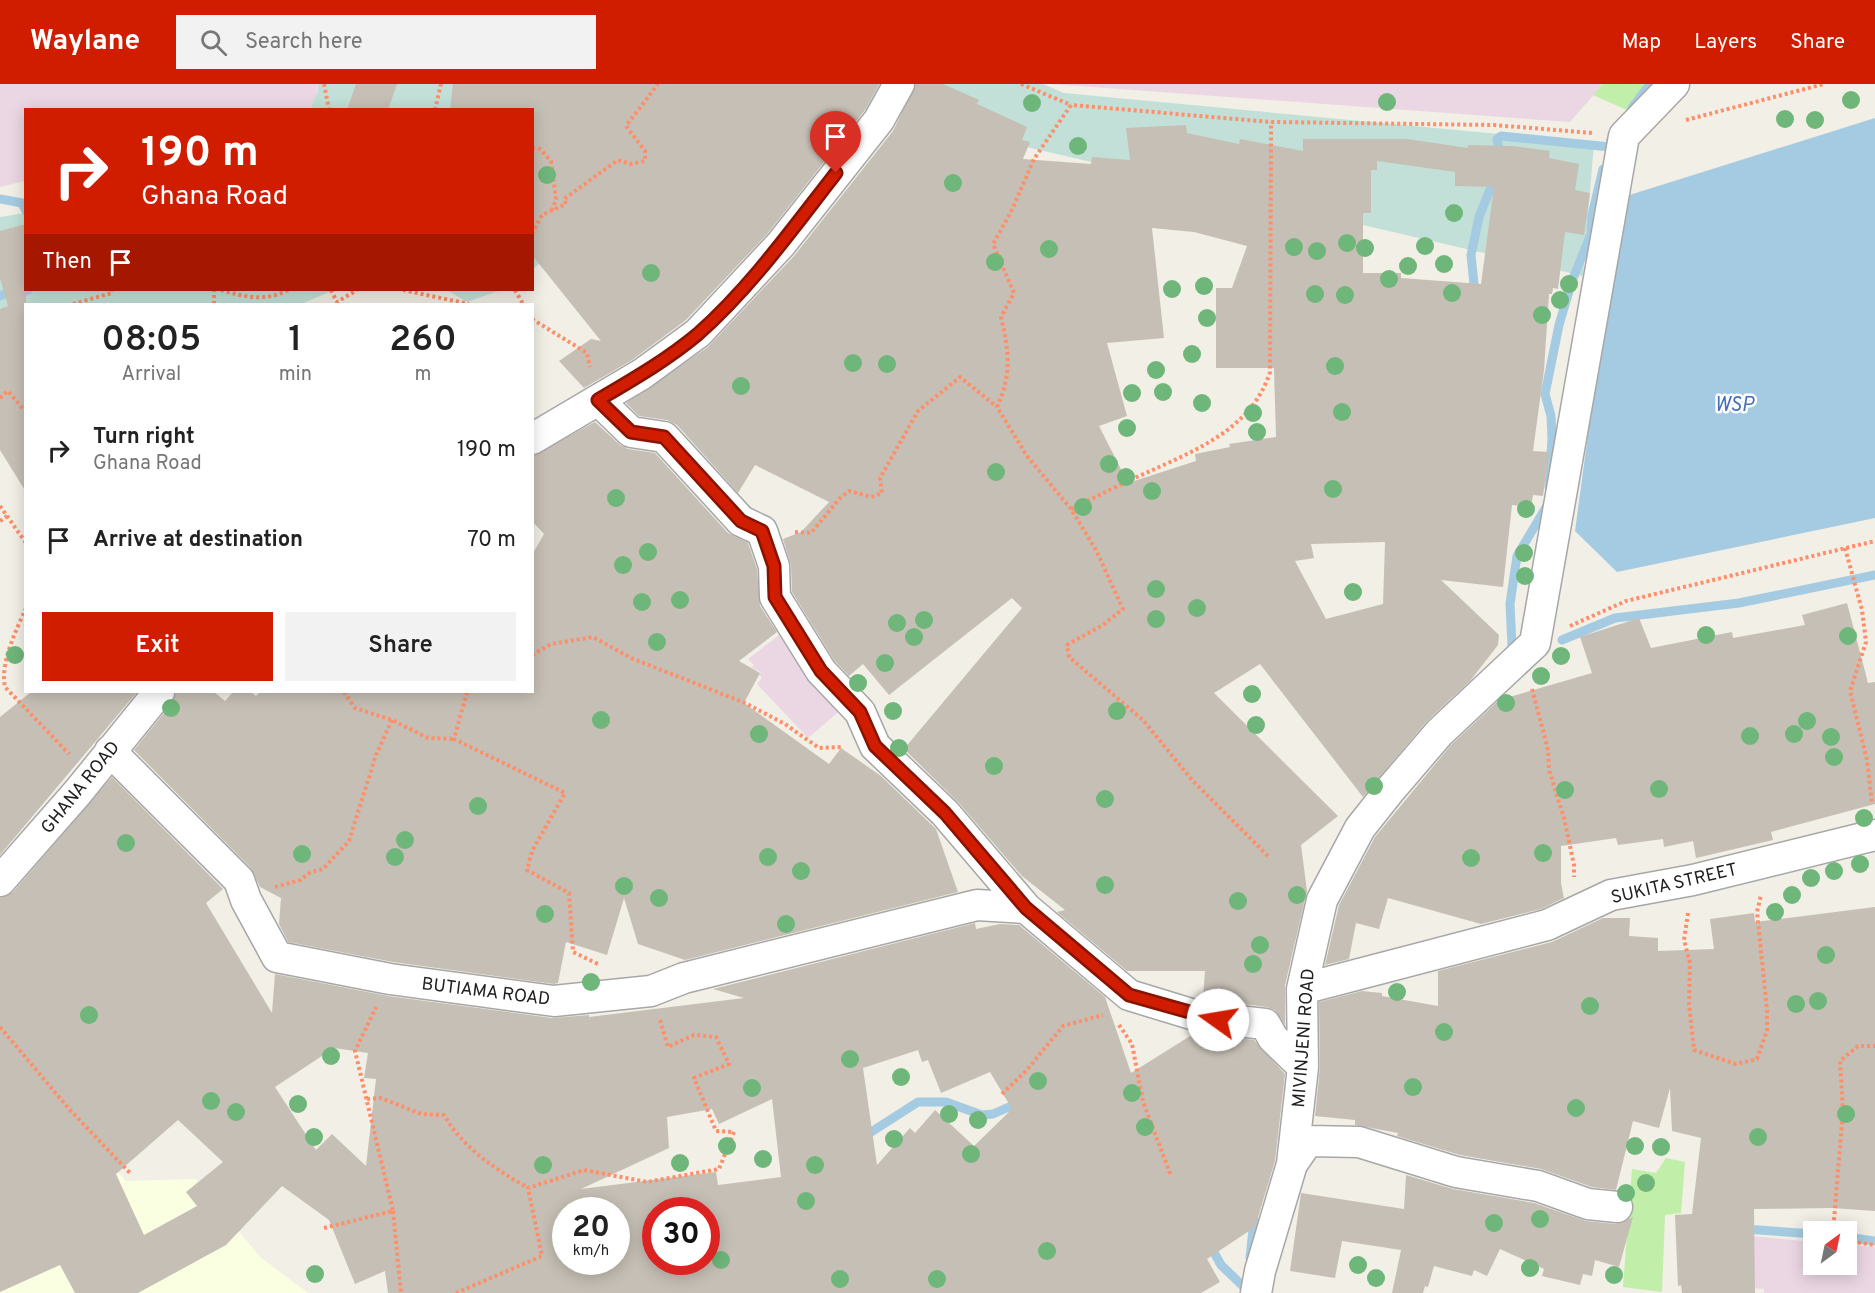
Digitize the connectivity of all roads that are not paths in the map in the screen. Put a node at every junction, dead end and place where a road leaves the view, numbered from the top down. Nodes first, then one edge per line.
1 (899, 84) edge
2 (1674, 84) edge
3 (598, 400) junction
4 (534, 438) edge
5 (158, 693) edge
6 (110, 751) junction
7 (1874, 824) edge
8 (0, 881) edge
9 (1026, 908) junction
10 (1302, 989) junction
11 (1303, 1067) junction
12 (1292, 1164) junction
13 (1617, 1207) dead end
14 (1256, 1293) edge

1 - 3 street
2 - 10 street, MIVINJENI ROAD
3 - 4 street
3 - 9 street
5 - 6 street, GHANA ROAD
6 - 8 street, GHANA ROAD
6 - 9 street, BUTIAMA ROAD
7 - 10 street, SUKITA STREET
9 - 11 street
10 - 11 street, MIVINJENI ROAD
11 - 12 street, MIVINJENI ROAD
12 - 13 street
12 - 14 street, MIVINJENI ROAD

